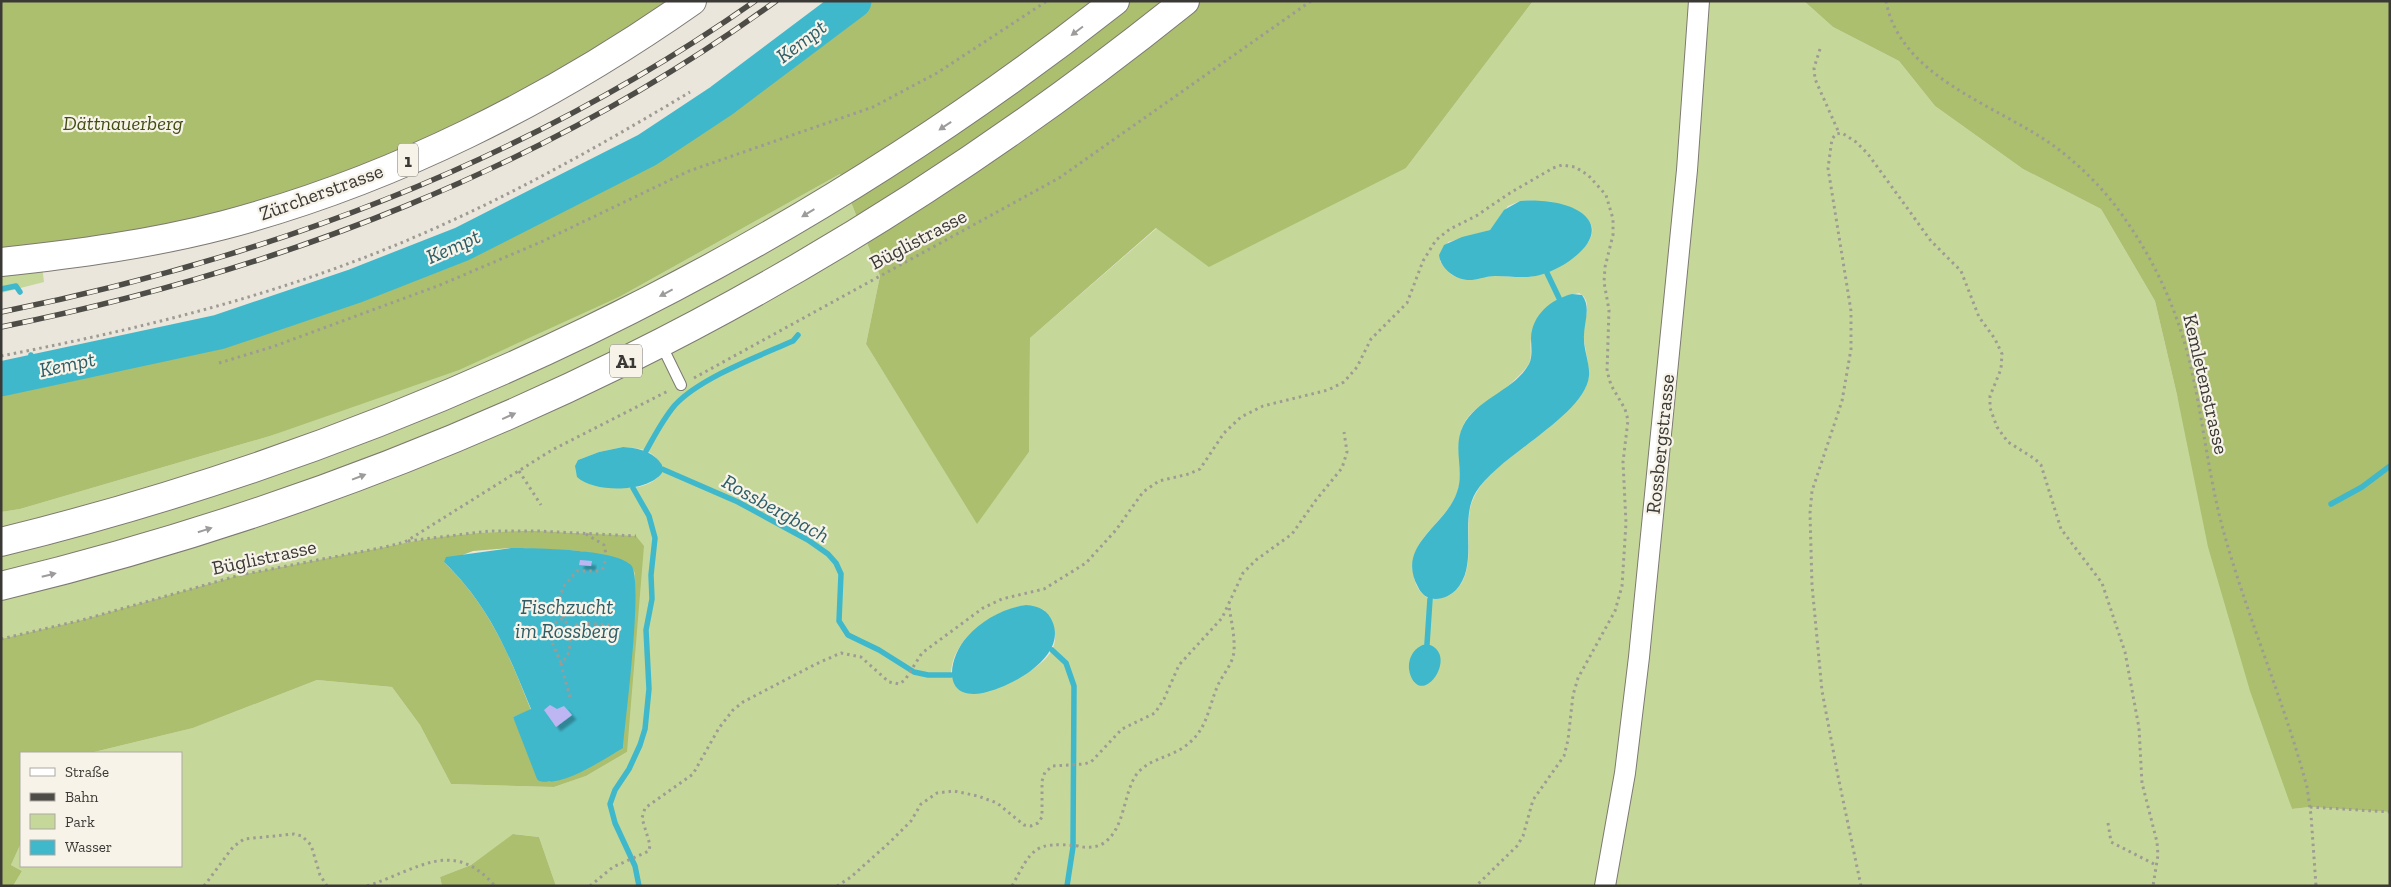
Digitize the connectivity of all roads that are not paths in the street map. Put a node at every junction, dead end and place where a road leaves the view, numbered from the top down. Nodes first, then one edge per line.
1 (692, 1) edge
2 (1115, 1) edge
3 (1184, 1) edge
4 (1699, 1) edge
5 (1, 262) edge
6 (661, 344) junction
7 (680, 385) road end
8 (1, 542) edge
9 (1, 586) edge
10 (1605, 886) edge

1 - 5 main road, Zürcherstrasse / 1
2 -> 8 main road, A1
3 - 6 main road, A1
4 - 10 street, Rossbergstrasse
6 - 7 lane
9 -> 6 main road, A1

